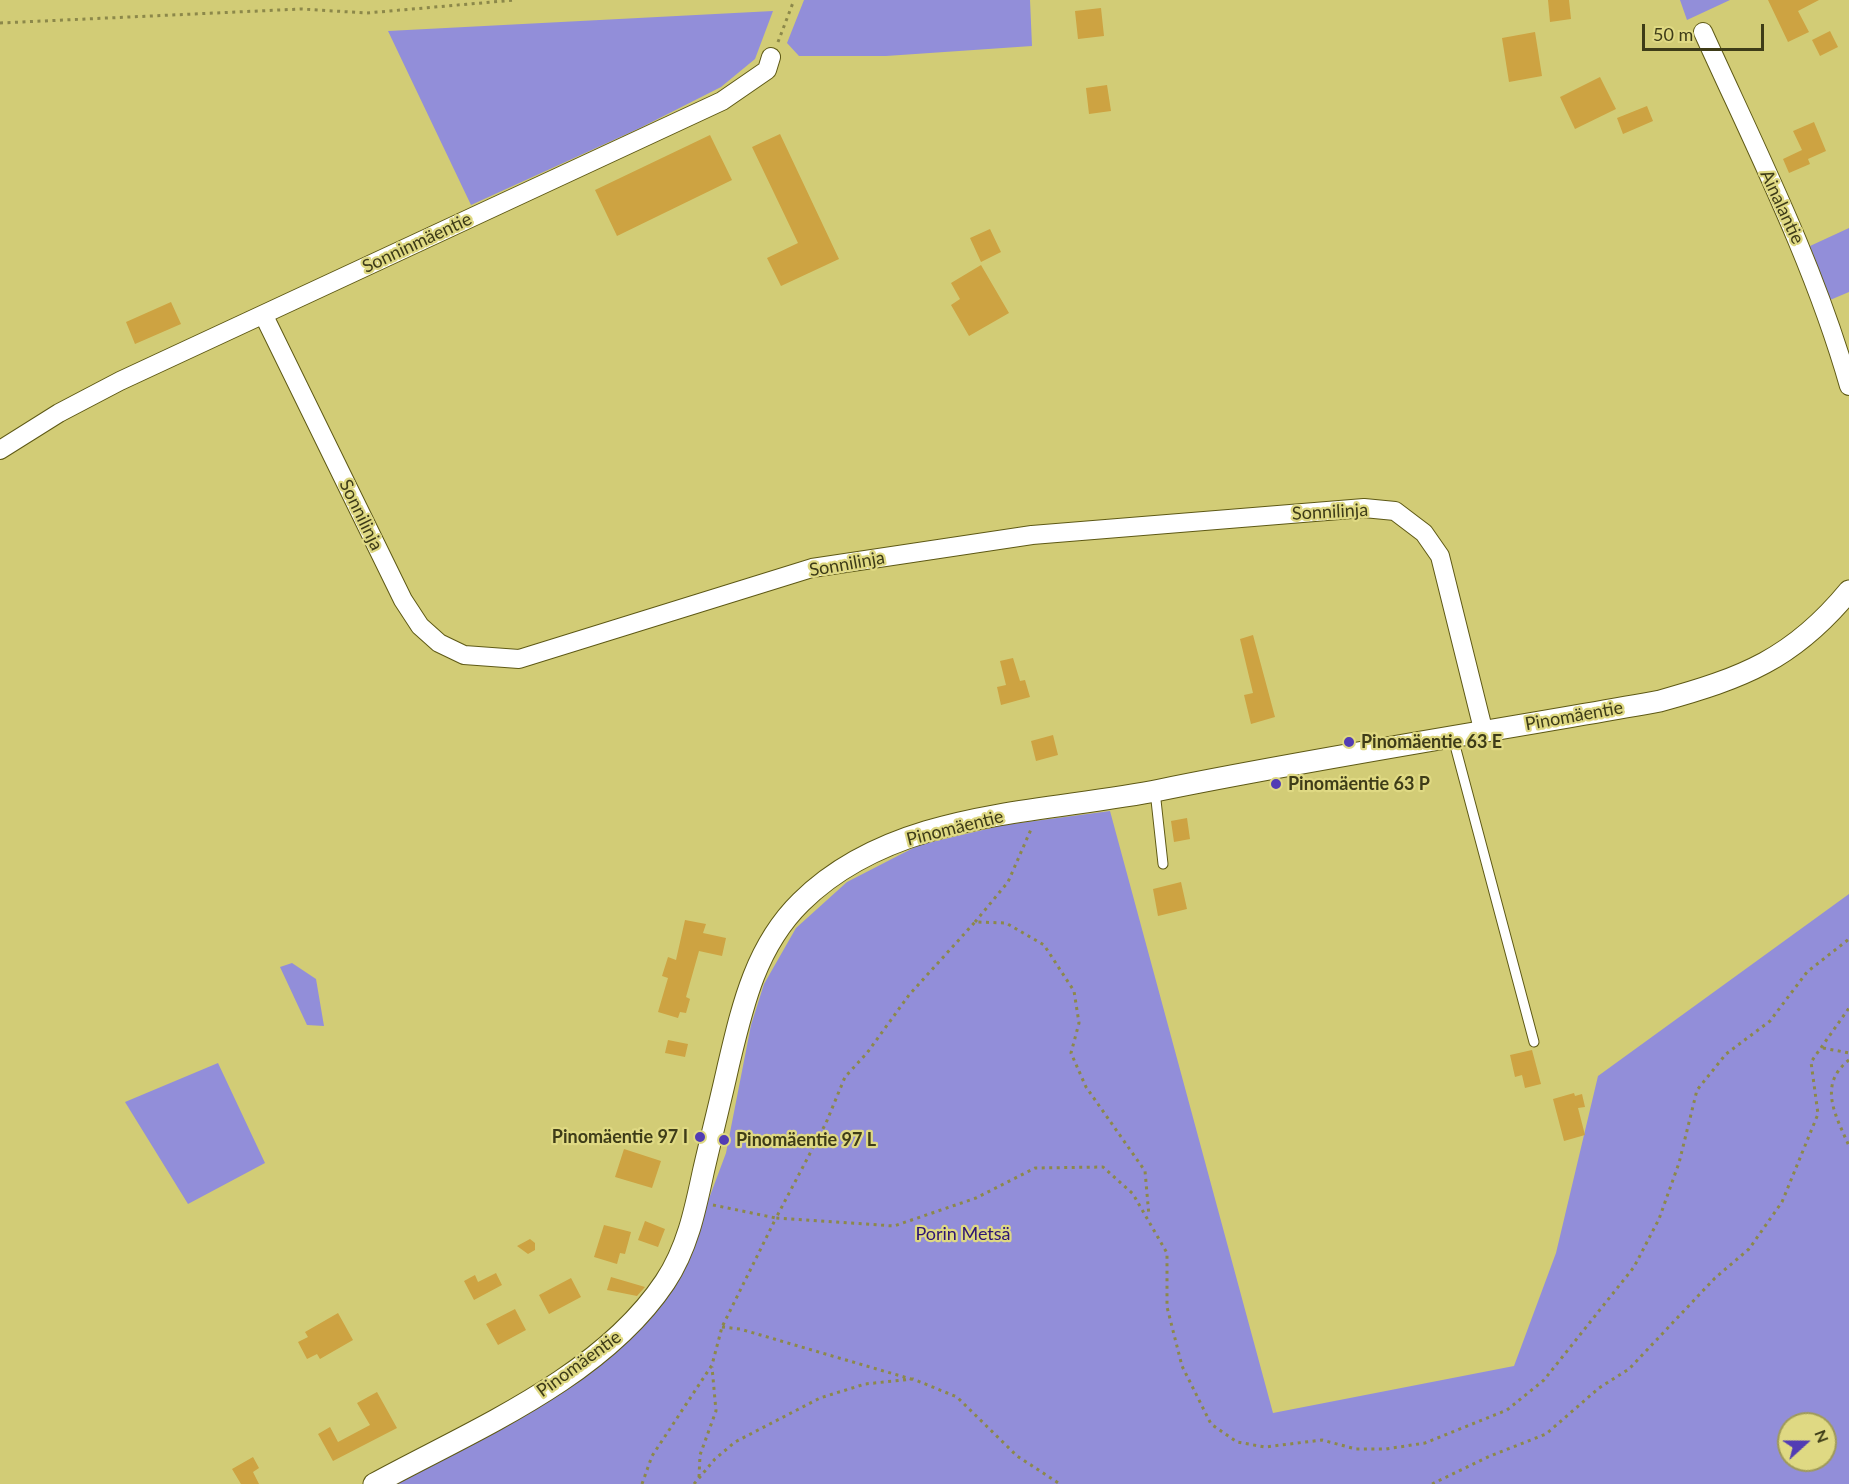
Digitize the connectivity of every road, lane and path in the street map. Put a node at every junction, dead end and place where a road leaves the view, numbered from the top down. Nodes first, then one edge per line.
1 (515, 0) edge
2 (795, 0) edge
3 (0, 23) edge
4 (1703, 32) dead end
5 (771, 57) joint
6 (264, 316) junction
7 (1849, 386) edge
8 (0, 450) edge
9 (1849, 591) edge
10 (1484, 733) junction
11 (1453, 738) junction
12 (1155, 791) junction
13 (1043, 807) junction
14 (1163, 864) dead end
15 (975, 922) junction
16 (1849, 939) edge
17 (1849, 1008) edge
18 (1534, 1042) dead end
19 (1823, 1048) junction
20 (1849, 1053) edge
21 (1849, 1060) edge
22 (1849, 1146) edge
23 (698, 1202) junction
24 (776, 1218) junction
25 (1149, 1218) junction
26 (722, 1327) junction
27 (712, 1365) junction
28 (913, 1379) junction
29 (699, 1477) junction
30 (374, 1484) edge
31 (642, 1484) edge
32 (694, 1484) edge
33 (1060, 1484) edge
34 (1432, 1484) edge

1 - 3 path
2 - 5 path
4 - 7 street, Ainalantie
5 - 6 street, Sonninmäentie
6 - 8 street, Sonninmäentie
6 - 10 street, Sonnilinja
9 - 10 street, Pinomäentie
10 - 11 street, Pinomäentie
11 - 12 street, Pinomäentie
11 - 18 lane
12 - 13 street, Pinomäentie
12 - 14 lane
13 - 15 path
13 - 23 street, Pinomäentie
15 - 24 path
15 - 25 path
16 - 25 path
17 - 19 path
19 - 20 path
19 - 34 path
21 - 22 path
23 - 24 path
23 - 30 street, Pinomäentie
24 - 25 path
24 - 26 path
26 - 27 path
26 - 28 path
27 - 29 path
27 - 31 path
28 - 29 path
28 - 33 path
29 - 32 path

